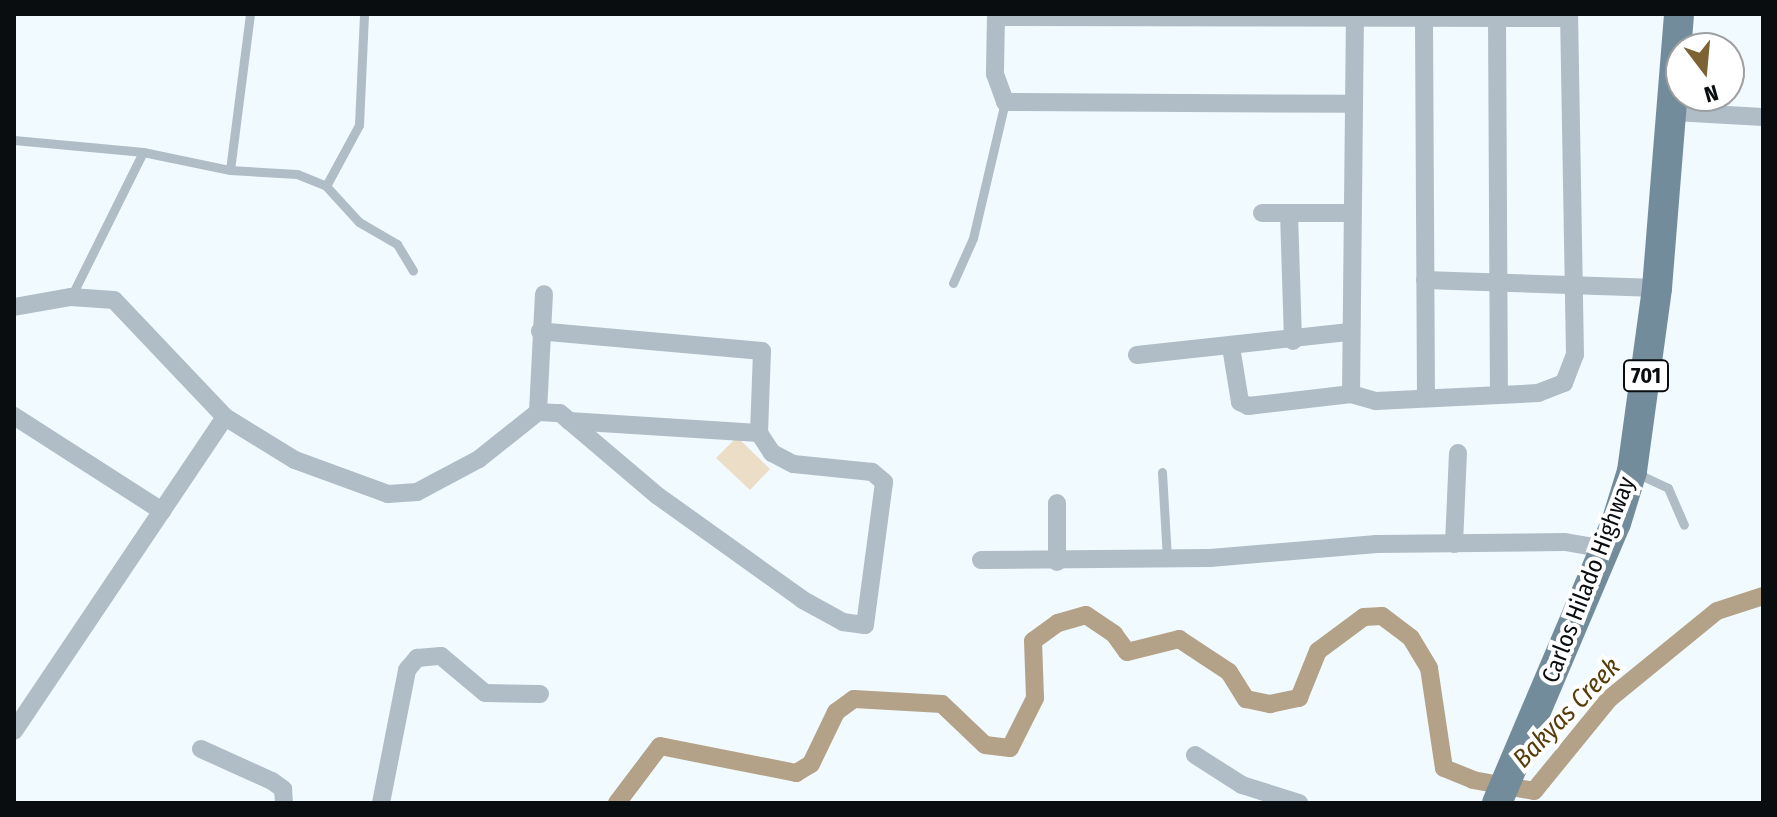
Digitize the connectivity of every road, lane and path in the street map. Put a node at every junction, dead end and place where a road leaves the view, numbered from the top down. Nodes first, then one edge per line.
1 (250, 14) edge
2 (364, 14) edge
3 (996, 15) edge
4 (1568, 16) edge
5 (1355, 18) junction
6 (1424, 19) junction
7 (1497, 20) junction
8 (1005, 102) junction
9 (1353, 104) junction
10 (1674, 112) joint
11 (1763, 117) edge
12 (14, 140) edge
13 (143, 152) junction
14 (230, 170) junction
15 (326, 186) junction
16 (1262, 213) dead end
17 (1289, 213) junction
18 (1351, 213) junction
19 (413, 271) dead end
20 (1425, 280) junction
21 (1498, 280) junction
22 (953, 283) dead end
23 (1576, 283) junction
24 (1657, 288) junction
25 (544, 294) dead end
26 (71, 297) junction
27 (14, 307) edge
28 (540, 331) junction
29 (1350, 332) junction
30 (1293, 341) junction
31 (1231, 347) junction
32 (1137, 355) dead end
33 (1499, 393) junction
34 (1351, 394) junction
35 (1426, 396) junction
36 (538, 412) junction
37 (14, 416) edge
38 (225, 417) junction
39 (569, 421) junction
40 (759, 433) junction
41 (1458, 453) dead end
42 (1632, 471) junction
43 (1162, 472) dead end
44 (1057, 503) dead end
45 (162, 511) junction
46 (1684, 525) dead end
47 (1454, 544) junction
48 (1606, 549) junction
49 (981, 560) dead end
50 (1167, 560) junction
51 (1057, 562) junction
52 (540, 694) dead end
53 (14, 731) edge
54 (201, 749) dead end
55 (1195, 755) dead end
56 (284, 803) edge
57 (381, 803) edge
58 (1299, 803) edge
59 (1497, 803) edge

1 - 14 lane
2 - 15 lane
3 - 5 street
3 - 8 street
4 - 7 street
4 - 23 street
5 - 6 street
5 - 9 street
6 - 7 street
6 - 20 street
7 - 21 street
8 - 9 street
8 - 22 lane
9 - 18 street
10 - 11 street
10 - 24 main road, Carlos Hilado Highway / 701
12 - 13 lane
13 - 14 lane
13 - 26 lane
14 - 15 lane
15 - 19 lane
16 - 17 street
17 - 18 street
17 - 30 street
18 - 29 street
20 - 21 street
20 - 35 street
21 - 23 street
21 - 33 street
23 - 24 street
23 - 33 street
24 - 42 main road, Carlos Hilado Highway / 701
25 - 28 street
26 - 27 street
26 - 38 street
28 - 36 street
28 - 40 street
29 - 30 street
29 - 34 street
30 - 31 street
31 - 32 street
31 - 34 street
33 - 35 street
34 - 35 street
36 - 38 street
36 - 39 street
37 - 45 street
38 - 45 street
39 - 40 street
39 - 40 street
41 - 47 street
42 - 46 lane
42 - 48 main road, Carlos Hilado Highway / 701
43 - 50 lane
44 - 51 street
45 - 53 street
47 - 48 street
47 - 50 street
48 - 59 main road, Carlos Hilado Highway / 701
49 - 51 street
50 - 51 street
52 - 57 street
54 - 56 street
55 - 58 street

